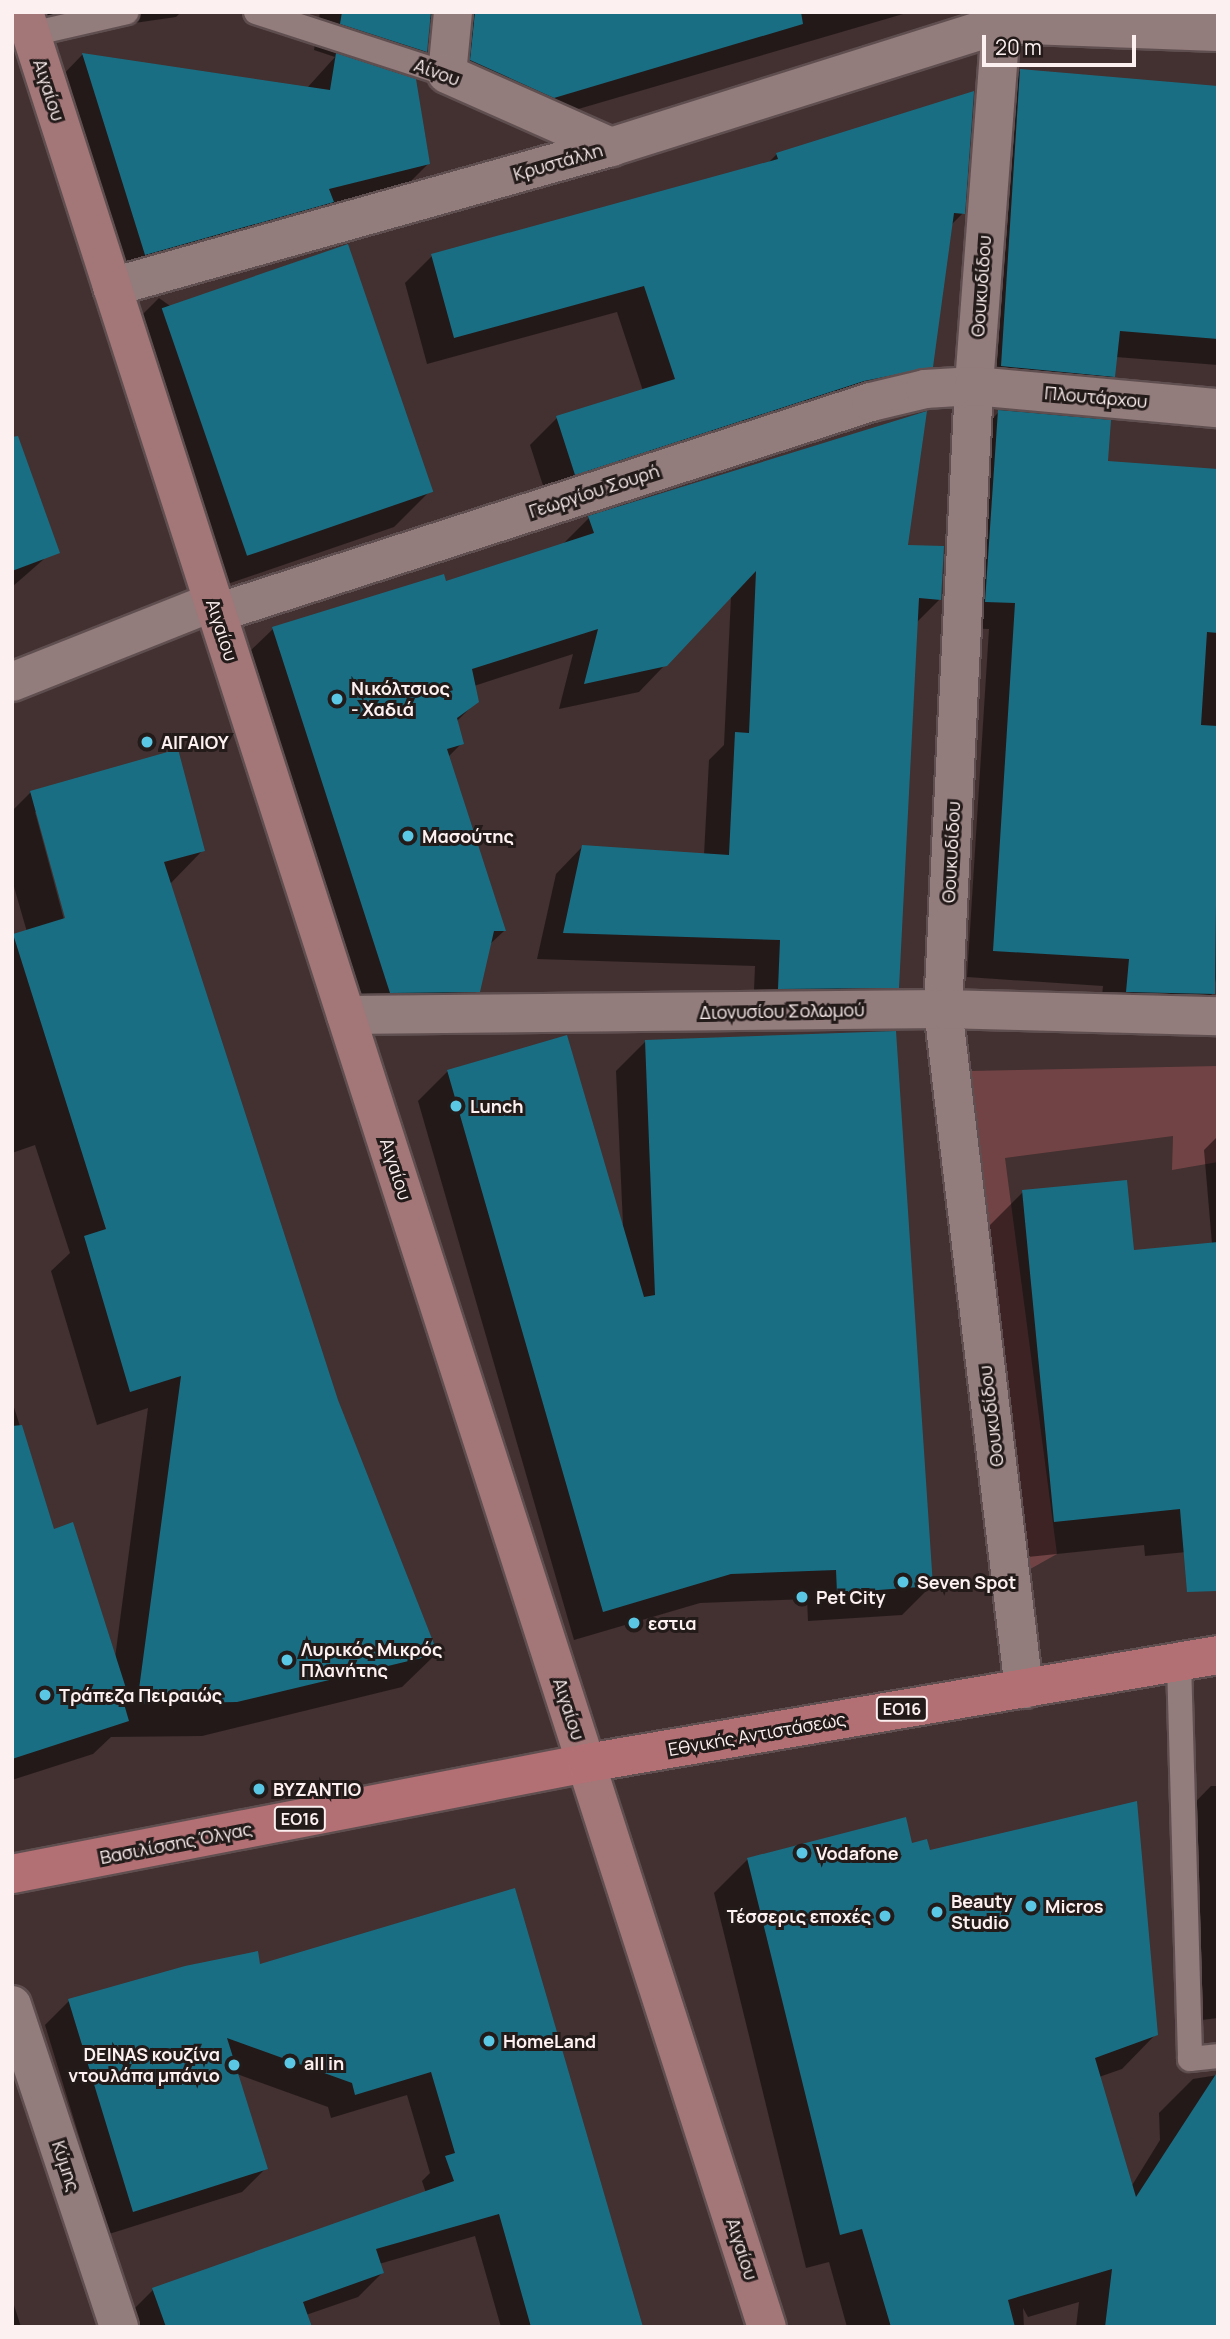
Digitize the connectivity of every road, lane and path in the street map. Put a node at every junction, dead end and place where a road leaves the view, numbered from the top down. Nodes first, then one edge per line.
1 (127, 12) edge
2 (256, 12) edge
3 (453, 12) edge
4 (1001, 18) edge
5 (22, 31) edge
6 (1218, 32) edge
7 (447, 74) junction
8 (611, 147) junction
9 (112, 287) junction
10 (974, 386) junction
11 (1218, 408) edge
12 (215, 608) junction
13 (12, 682) edge
14 (943, 1009) junction
15 (346, 1015) junction
16 (1218, 1016) edge
17 (1218, 1655) edge
18 (1179, 1662) junction
19 (1024, 1689) junction
20 (587, 1763) junction
21 (12, 1874) edge
22 (12, 2005) edge
23 (1218, 2056) edge
24 (119, 2327) edge
25 (767, 2327) edge

1 - 5 lane
2 - 7 lane, Αίνου
3 - 7 street
4 - 6 street, Κρυστάλλη
4 - 8 street, Κρυστάλλη
4 - 10 street, Θουκυδίδου
5 - 9 main road, Αιγαίου
7 - 8 street, Αίνου
8 - 9 street, Κρυστάλλη
9 - 12 main road, Αιγαίου
10 - 11 street, Πλουτάρχου
10 - 12 street, Γεωργίου Σουρή
10 - 14 street, Θουκυδίδου
12 - 13 street, Γεωργίου Σουρή
12 - 15 main road, Αιγαίου
14 - 15 street, Διονυσίου Σολωμού
14 - 16 street, Διονυσίου Σολωμού
14 - 19 street, Θουκυδίδου
15 - 20 main road, Αιγαίου
17 - 18 main road, Εθνικής Αντιστάσεως / ΕΟ16
18 - 19 main road, Εθνικής Αντιστάσεως / ΕΟ16
18 - 23 lane
19 - 20 main road, Εθνικής Αντιστάσεως / ΕΟ16
20 - 21 main road, Βασιλίσσης Όλγας / ΕΟ16
20 - 25 main road, Αιγαίου
22 - 24 street, Κύμης

